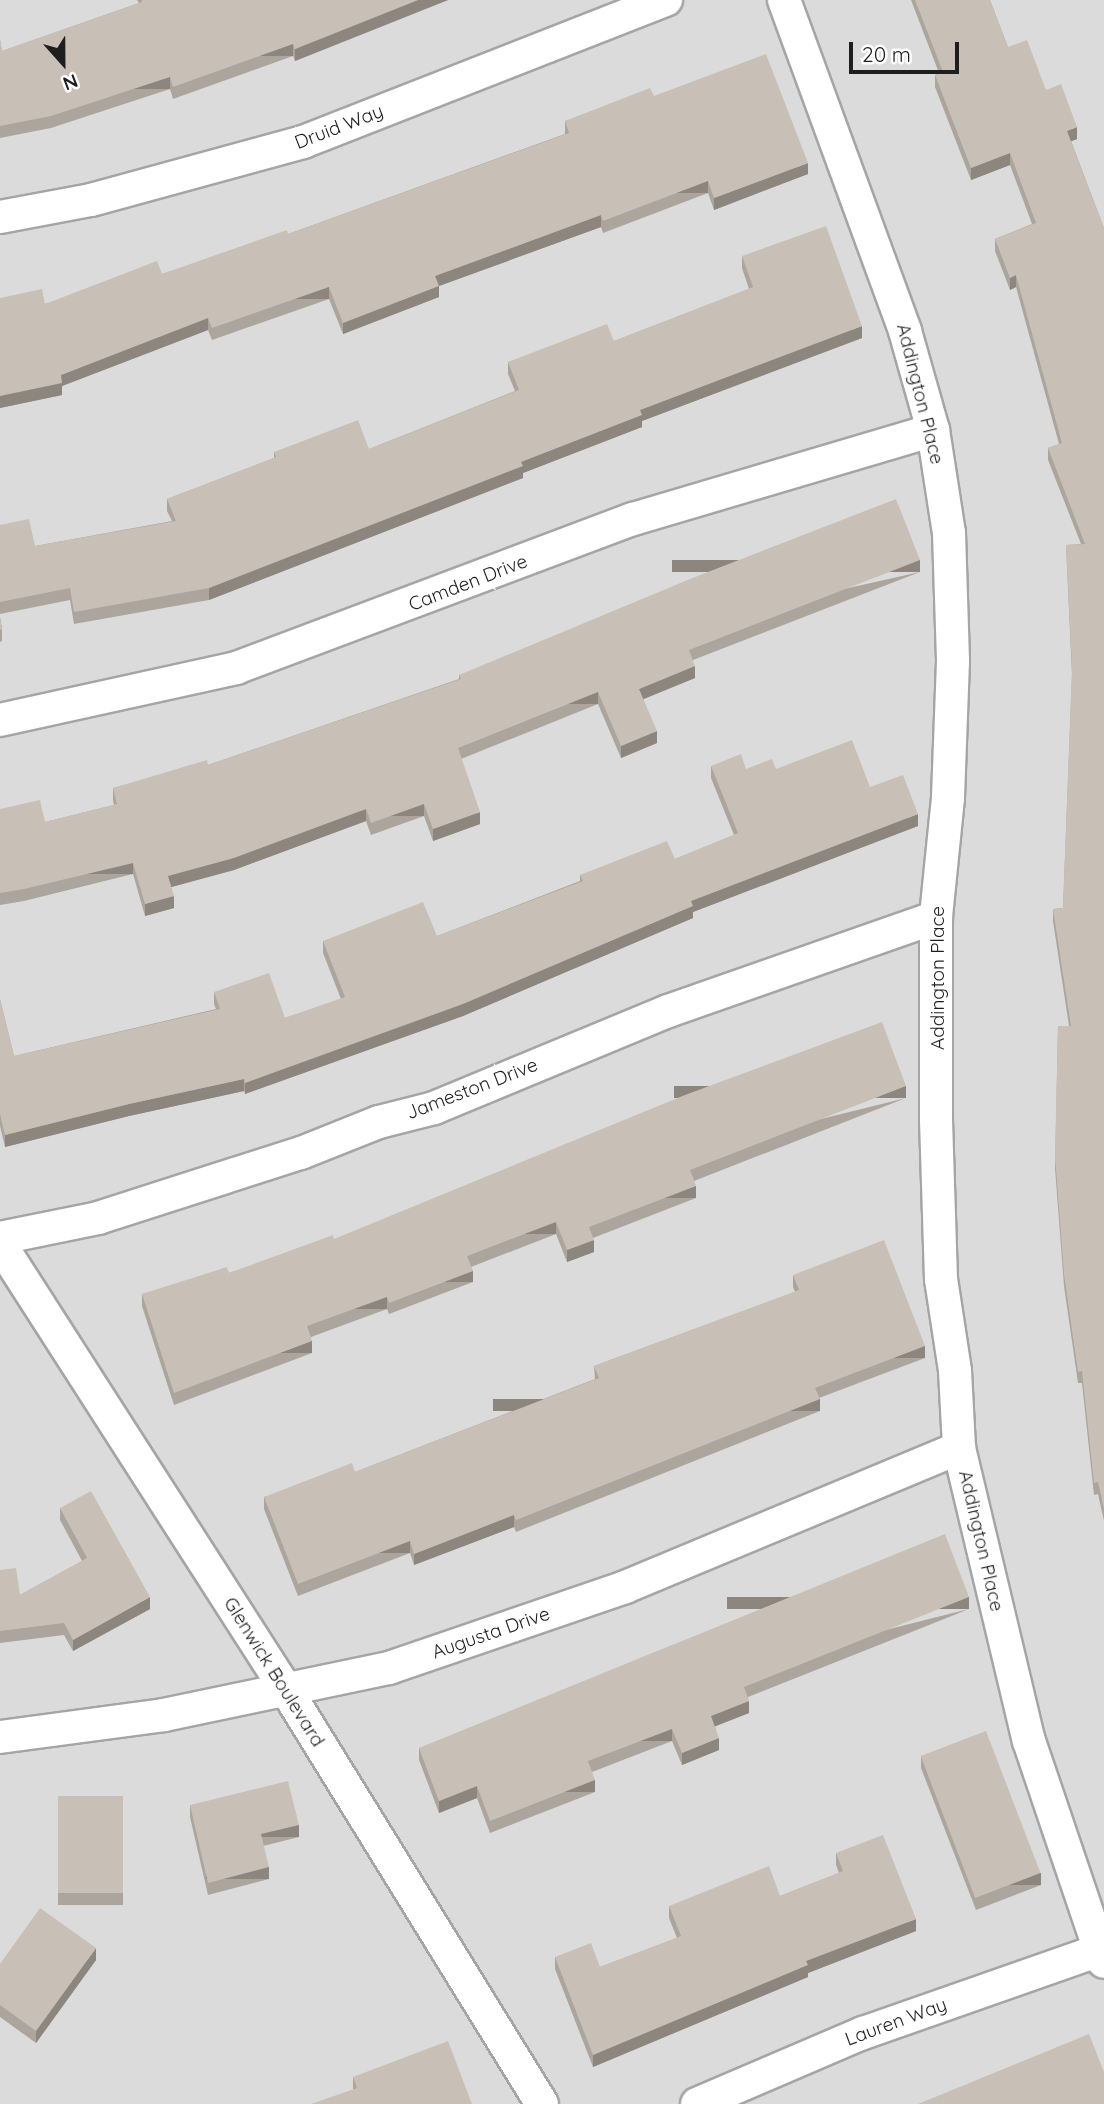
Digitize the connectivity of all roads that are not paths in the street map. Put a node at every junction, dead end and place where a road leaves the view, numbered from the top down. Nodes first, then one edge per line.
1 (666, 0) edge
2 (784, 0) edge
3 (0, 217) edge
4 (933, 430) junction
5 (0, 720) edge
6 (936, 917) junction
7 (0, 1237) edge
8 (0, 1244) edge
9 (959, 1448) junction
10 (286, 1691) junction
11 (0, 1737) edge
12 (1102, 1956) edge
13 (542, 2104) edge
14 (697, 2104) edge

1 - 3 street, Druid Way
2 - 4 street, Addington Place
4 - 5 street, Camden Drive
4 - 6 street, Addington Place
6 - 7 street, Jameston Drive
6 - 9 street, Addington Place
8 - 10 street, Glenwick Boulevard
9 - 10 street, Augusta Drive
9 - 12 street, Addington Place
10 - 11 street, Augusta Drive
10 - 13 street, Glenwick Boulevard
12 - 14 street, Lauren Way

